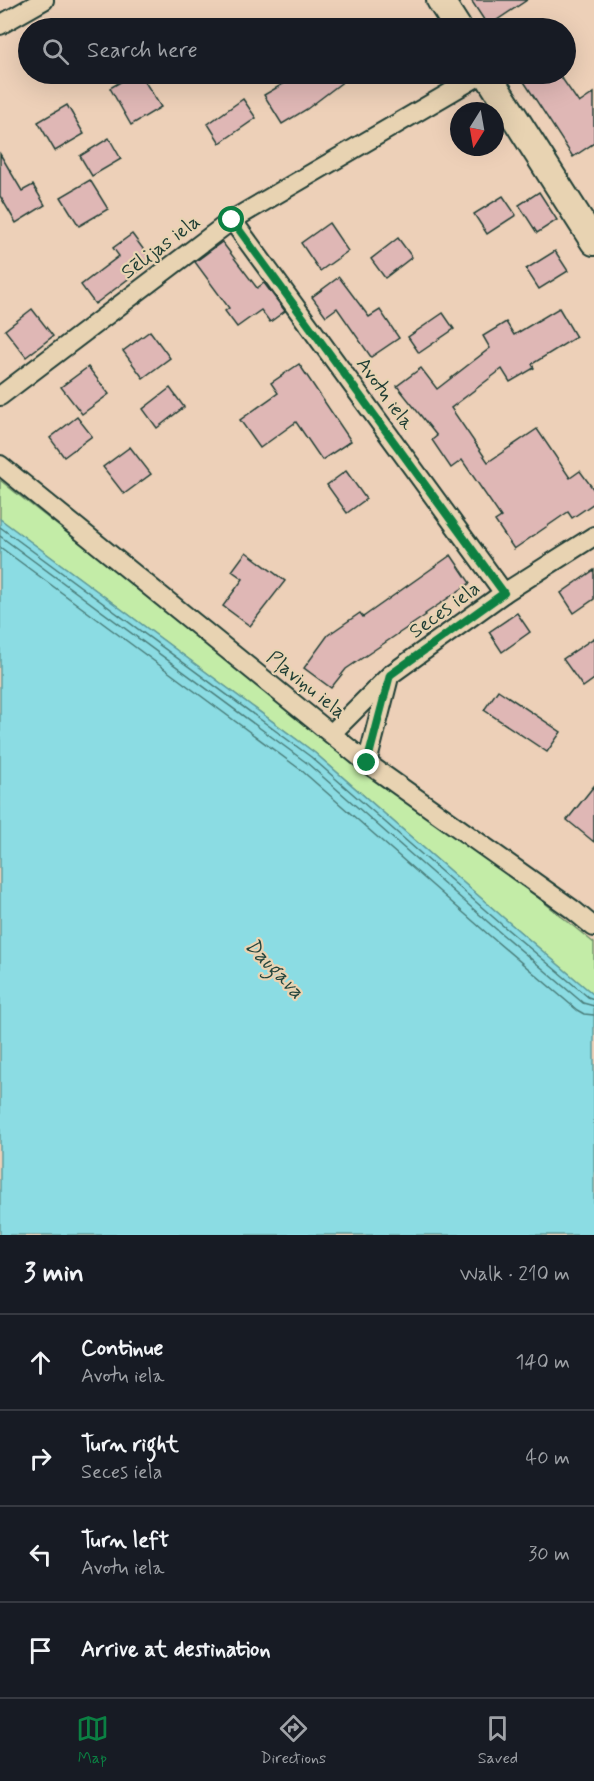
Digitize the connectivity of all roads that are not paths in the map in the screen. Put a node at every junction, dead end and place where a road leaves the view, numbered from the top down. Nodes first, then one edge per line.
1 (44, 0) edge
2 (440, 0) edge
3 (452, 18) edge
4 (0, 25) edge
5 (465, 84) edge
6 (493, 84) edge
7 (232, 220) junction
8 (594, 242) edge
9 (0, 396) edge
10 (0, 465) edge
11 (594, 536) edge
12 (504, 593) junction
13 (390, 675) junction
14 (332, 734) junction
15 (367, 763) junction
16 (594, 927) edge

1 - 4 street
2 - 3 street
5 - 7 street, Sēlijas iela
6 - 8 street
7 - 9 street, Sēlijas iela
7 - 12 street, Avotu iela
10 - 14 street, Pļaviņu iela
11 - 12 street, Seces iela
12 - 13 street, Seces iela
13 - 14 street, Seces iela
13 - 15 street
14 - 15 street, Pļaviņu iela
15 - 16 street, Pļaviņu iela

